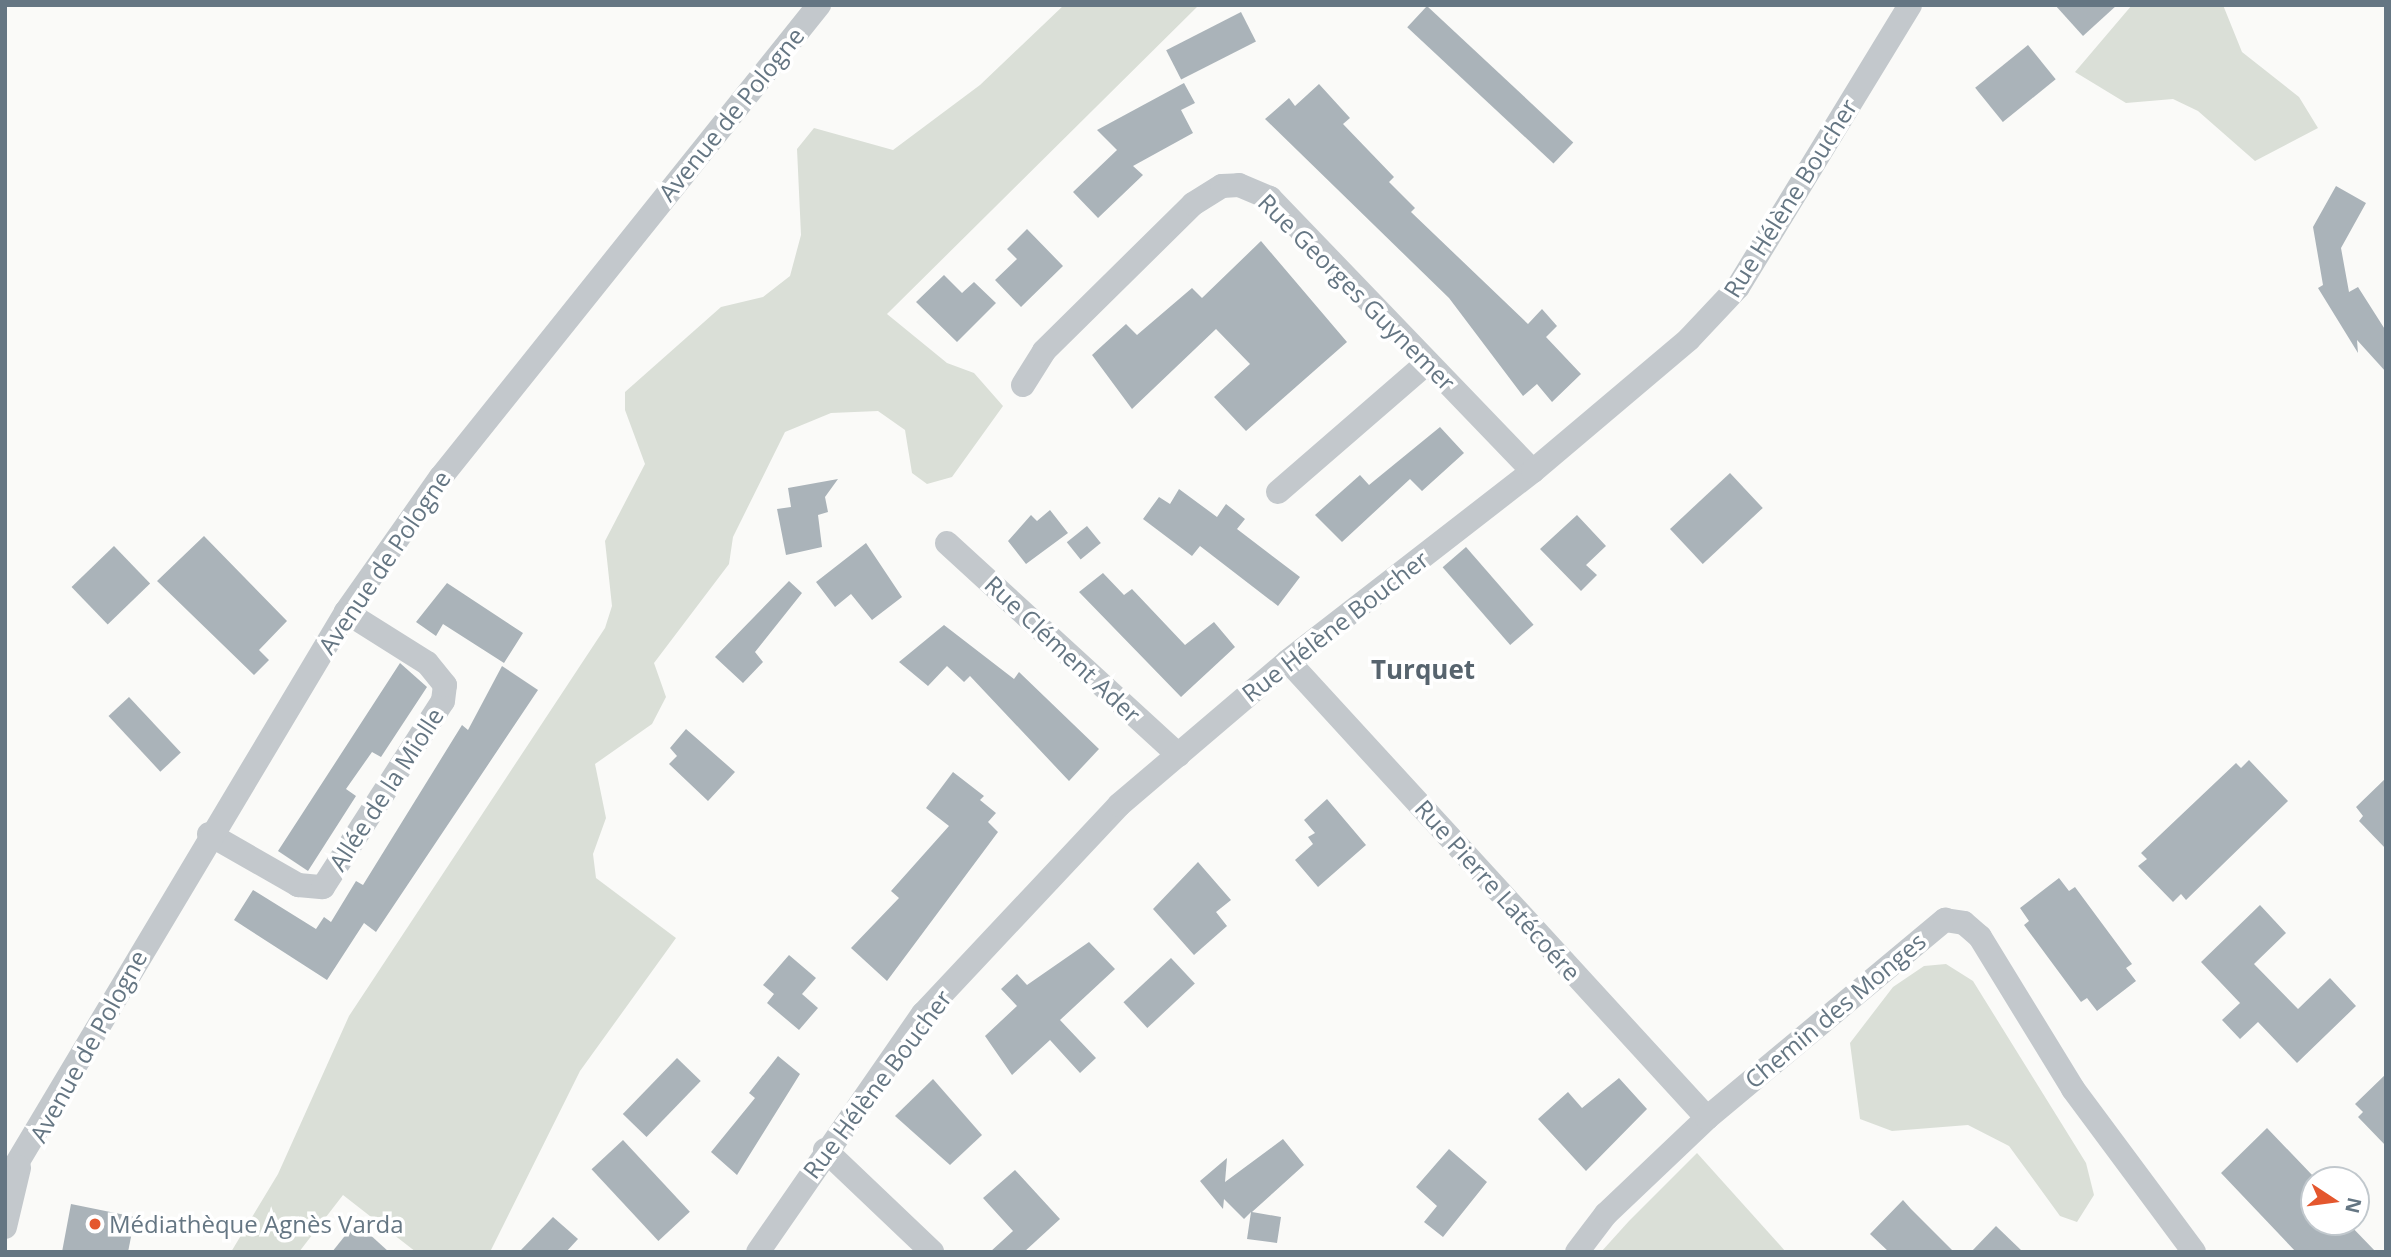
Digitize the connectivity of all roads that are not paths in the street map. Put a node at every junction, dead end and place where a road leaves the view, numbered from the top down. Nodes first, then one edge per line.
1 (819, 5) edge
2 (1910, 5) edge
3 (1428, 362) junction
4 (1023, 385) dead end
5 (1533, 471) junction
6 (1278, 492) dead end
7 (947, 543) dead end
8 (346, 612) junction
9 (1288, 661) junction
10 (1178, 755) junction
11 (209, 834) junction
12 (1707, 1118) junction
13 (825, 1150) junction
14 (12, 1175) edge
15 (5, 1227) edge
16 (758, 1252) edge
17 (932, 1252) edge
18 (1577, 1252) edge
19 (2194, 1252) edge

1 - 8 street, Avenue de Pologne
2 - 5 street, Rue Hélène Boucher
3 - 4 street, Rue Georges Guynemer
3 - 5 street, Rue Georges Guynemer
3 - 6 street
5 - 9 street, Rue Hélène Boucher
7 - 10 street, Rue Clément Ader
8 - 11 street, Avenue de Pologne
8 - 11 street, Allée de la Miolle
9 - 10 street, Rue Hélène Boucher
9 - 12 street, Rue Pierre Latécoére
10 - 13 street, Rue Hélène Boucher
11 - 14 street, Avenue de Pologne
12 - 18 street, Chemin des Monges
12 - 19 street, Chemin des Monges
13 - 16 street, Rue Hélène Boucher
13 - 17 street
14 - 15 street, Avenue de Pologne

